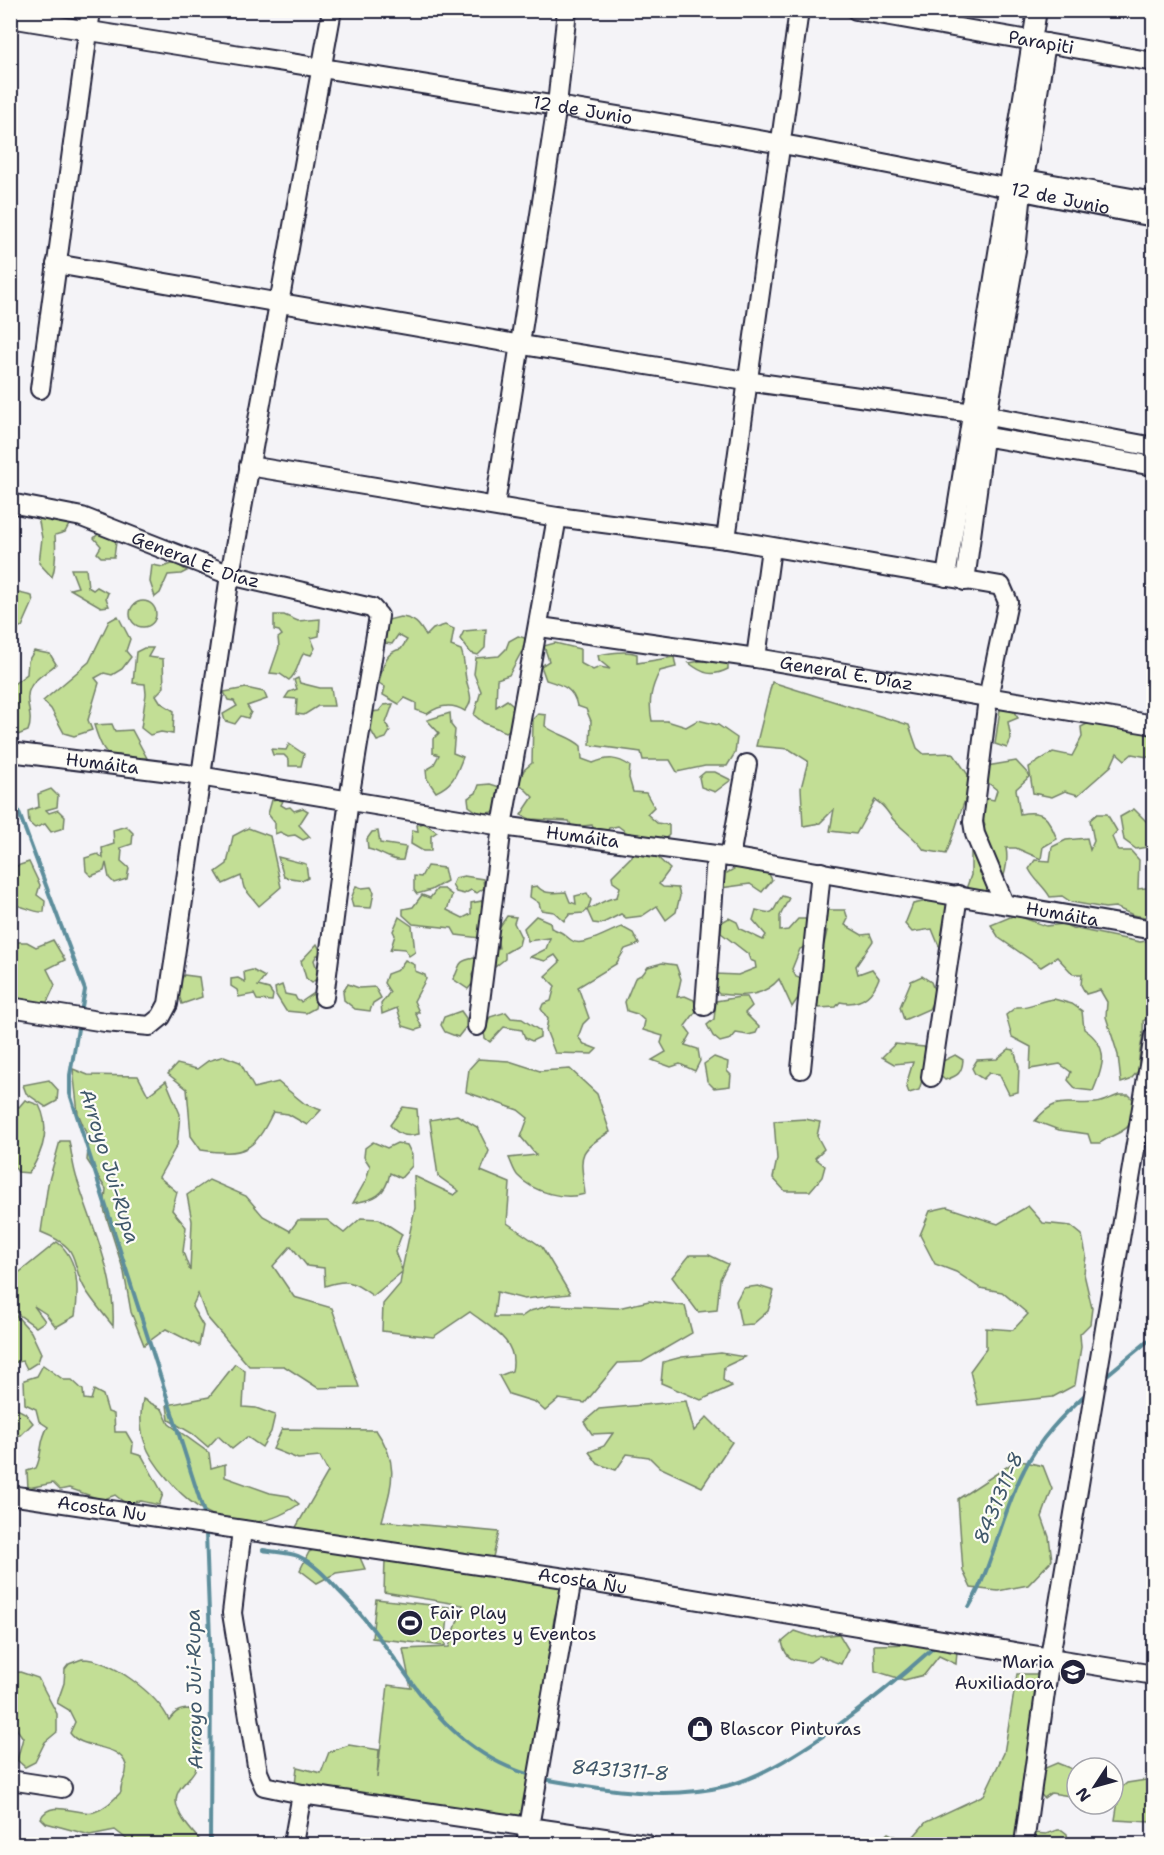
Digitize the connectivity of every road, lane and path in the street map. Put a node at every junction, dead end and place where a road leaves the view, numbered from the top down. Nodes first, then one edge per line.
1 (91, 10) edge
2 (332, 10) edge
3 (567, 10) edge
4 (799, 10) edge
5 (856, 10) edge
6 (1037, 10) edge
7 (10, 18) edge
8 (87, 31) junction
9 (1039, 42) junction
10 (1154, 62) edge
11 (321, 70) junction
12 (558, 105) junction
13 (780, 143) junction
14 (1016, 184) junction
15 (1154, 202) edge
16 (1154, 217) edge
17 (56, 264) junction
18 (279, 303) junction
19 (522, 345) junction
20 (746, 381) junction
21 (39, 389) dead end
22 (980, 414) junction
23 (977, 435) junction
24 (1154, 447) edge
25 (1154, 465) edge
26 (249, 466) junction
27 (10, 503) edge
28 (495, 505) junction
29 (557, 517) junction
30 (726, 539) junction
31 (771, 548) junction
32 (230, 575) junction
33 (946, 577) junction
34 (965, 581) junction
35 (540, 627) junction
36 (756, 658) junction
37 (988, 698) junction
38 (1154, 725) edge
39 (10, 752) edge
40 (747, 764) dead end
41 (203, 777) junction
42 (349, 799) junction
43 (502, 826) junction
44 (723, 856) junction
45 (821, 872) junction
46 (958, 895) junction
47 (1004, 903) junction
48 (1154, 930) edge
49 (324, 997) dead end
50 (705, 1005) dead end
51 (10, 1007) edge
52 (477, 1026) dead end
53 (1154, 1036) edge
54 (801, 1069) dead end
55 (932, 1077) dead end
56 (10, 1495) edge
57 (242, 1530) junction
58 (572, 1579) junction
59 (1050, 1657) junction
60 (1154, 1675) edge
61 (10, 1780) edge
62 (62, 1788) dead end
63 (302, 1794) junction
64 (529, 1826) junction
65 (293, 1845) edge
66 (526, 1845) edge
67 (646, 1845) edge
68 (1024, 1845) edge

1 - 8 street
2 - 11 street
3 - 12 street
4 - 13 street
5 - 9 street, Parapiti
6 - 9 street
7 - 8 street, 12 de Junio
8 - 11 street, 12 de Junio
8 - 17 street
9 - 10 street, Parapiti
9 - 14 street
11 - 12 street, 12 de Junio
11 - 18 street
12 - 13 street, 12 de Junio
12 - 19 street
13 - 14 street, 12 de Junio
13 - 20 street
14 - 15 street, 12 de Junio
14 - 16 street, 12 de Junio
14 - 22 street
17 - 18 street
17 - 21 street
18 - 19 street
18 - 26 street
19 - 20 street
19 - 28 street
20 - 22 street
20 - 30 street
22 - 23 street
22 - 24 street
23 - 25 street
23 - 33 street
23 - 34 street
26 - 28 street
26 - 32 street
27 - 32 street, General E. Díaz
28 - 29 street
29 - 30 street
29 - 35 street
30 - 31 street
31 - 33 street
31 - 36 street
32 - 41 street
32 - 42 street, General E. Díaz
33 - 34 street
34 - 37 street
35 - 36 street, General E. Díaz
35 - 43 street
36 - 37 street, General E. Díaz
37 - 38 street, General E. Díaz
37 - 47 street
39 - 41 street, Humáita
40 - 44 street
41 - 42 street, Humáita
41 - 51 street
42 - 43 street, Humáita
42 - 49 street
43 - 44 street, Humáita
43 - 52 street
44 - 45 street, Humáita
44 - 50 street
45 - 46 street, Humáita
45 - 54 street
46 - 47 street, Humáita
46 - 55 street
47 - 48 street, Humáita
53 - 59 street
56 - 57 street, Acosta Ñu
57 - 58 street, Acosta Ñu
57 - 63 street
58 - 59 street, Acosta Ñu
58 - 64 street
59 - 60 street, Acosta Ñu
59 - 68 street
61 - 62 street
63 - 64 street
63 - 65 street
64 - 66 street
64 - 67 street

